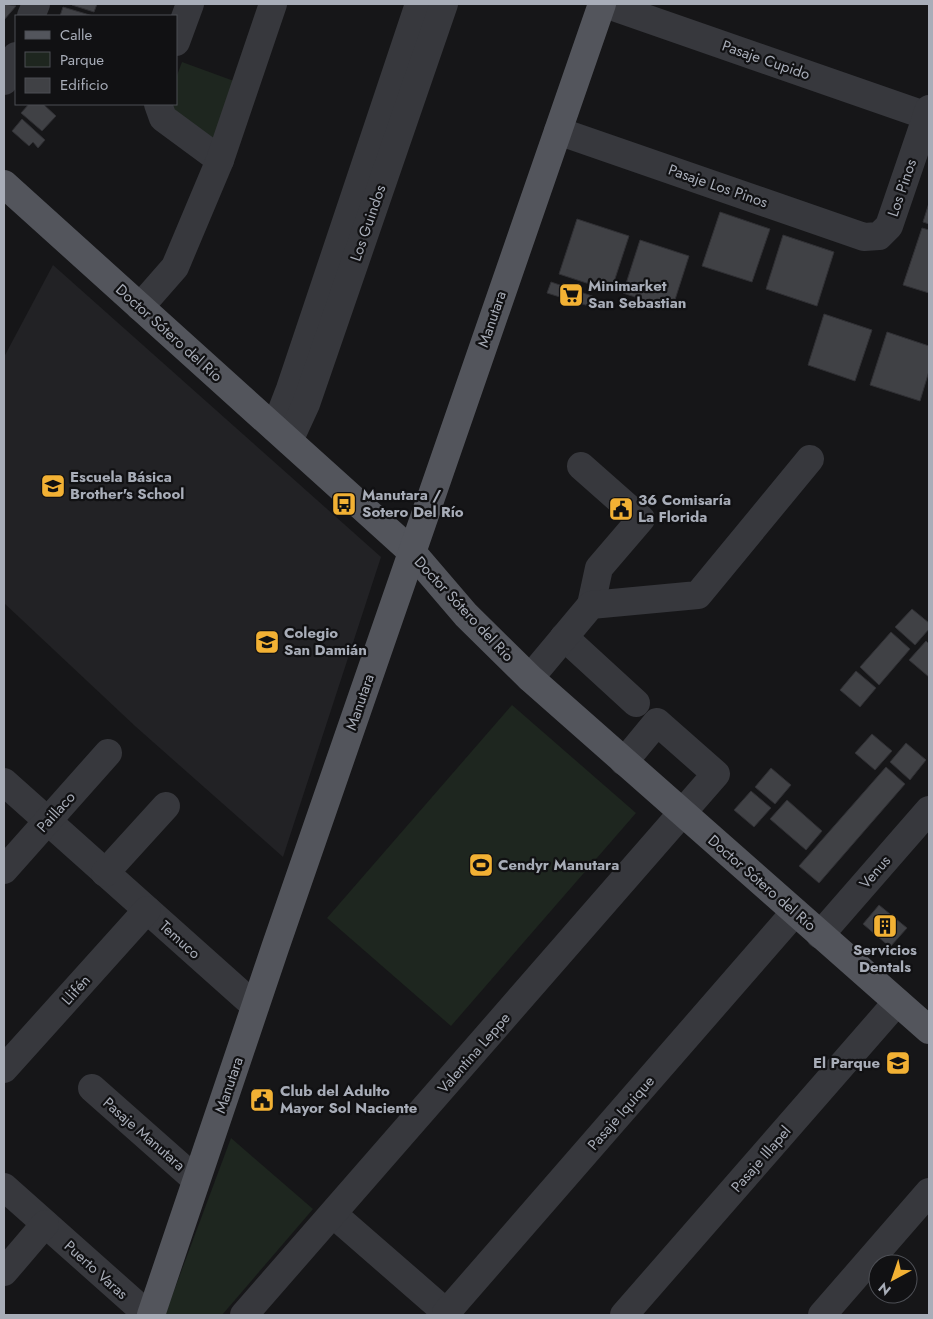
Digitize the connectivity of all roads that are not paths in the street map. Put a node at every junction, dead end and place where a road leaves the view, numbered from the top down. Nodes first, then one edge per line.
1 (190, 4) edge
2 (273, 4) edge
3 (419, 4) edge
4 (444, 4) edge
5 (603, 4) edge
6 (178, 37) edge
7 (15, 58) edge
8 (4, 81) edge
9 (158, 105) edge
10 (928, 112) edge
11 (558, 131) junction
12 (220, 160) junction
13 (6, 191) edge
14 (878, 236) joint
15 (140, 307) junction
16 (282, 435) junction
17 (810, 460) dead end
18 (581, 466) dead end
19 (412, 552) junction
20 (591, 605) junction
21 (564, 638) junction
22 (530, 678) junction
23 (636, 703) dead end
24 (108, 753) dead end
25 (624, 762) junction
26 (4, 782) edge
27 (166, 806) dead end
28 (929, 810) edge
29 (683, 814) junction
30 (48, 821) junction
31 (4, 870) edge
32 (105, 873) junction
33 (147, 910) junction
34 (795, 912) junction
35 (820, 935) junction
36 (897, 1002) junction
37 (255, 1006) junction
38 (929, 1030) edge
39 (4, 1069) edge
40 (92, 1088) dead end
41 (196, 1180) junction
42 (4, 1187) edge
43 (929, 1192) edge
44 (333, 1214) junction
45 (45, 1224) junction
46 (4, 1272) edge
47 (447, 1314) edge
48 (149, 1315) edge
49 (244, 1315) edge
50 (624, 1315) edge
51 (822, 1315) edge

1 - 6 street
2 - 12 street
3 - 16 street, Los Guindos
4 - 16 street, Los Guindos
5 - 10 street, Pasaje Cupido
5 - 11 main road, Manutara
7 - 8 street
9 - 12 street
10 - 14 street, Los Pinos
11 - 14 street, Pasaje Los Pinos
11 - 19 main road, Manutara
12 - 15 street
13 - 15 main road, Doctor Sótero del Río
15 - 16 main road, Doctor Sótero del Río
16 - 19 main road, Doctor Sótero del Río
17 - 20 street
18 - 20 street
19 - 22 main road, Doctor Sótero del Río
19 - 37 main road, Manutara
20 - 21 street
21 - 22 street
21 - 23 street
22 - 25 main road, Doctor Sótero del Río
24 - 30 street, Paillaco
25 - 29 main road, Doctor Sótero del Río
25 - 29 street, Valentina Leppe
26 - 30 street, Temuco
27 - 32 street
28 - 35 street, Venus
29 - 34 main road, Doctor Sótero del Río
29 - 44 street, Valentina Leppe
30 - 31 street, Paillaco
30 - 32 street, Temuco
32 - 33 street, Temuco
33 - 37 street, Temuco
33 - 39 street, Llifén
34 - 35 main road, Doctor Sótero del Río
34 - 47 street, Pasaje Iquique
35 - 36 main road, Doctor Sótero del Río
36 - 38 main road, Doctor Sótero del Río
36 - 50 street, Pasaje Illapel
37 - 41 main road, Manutara
40 - 41 street, Pasaje Manutara
41 - 48 main road, Manutara
42 - 45 street, Puerto Varas
43 - 51 street
44 - 47 street
44 - 49 street, Valentina Leppe
45 - 46 street
45 - 48 street, Puerto Varas

